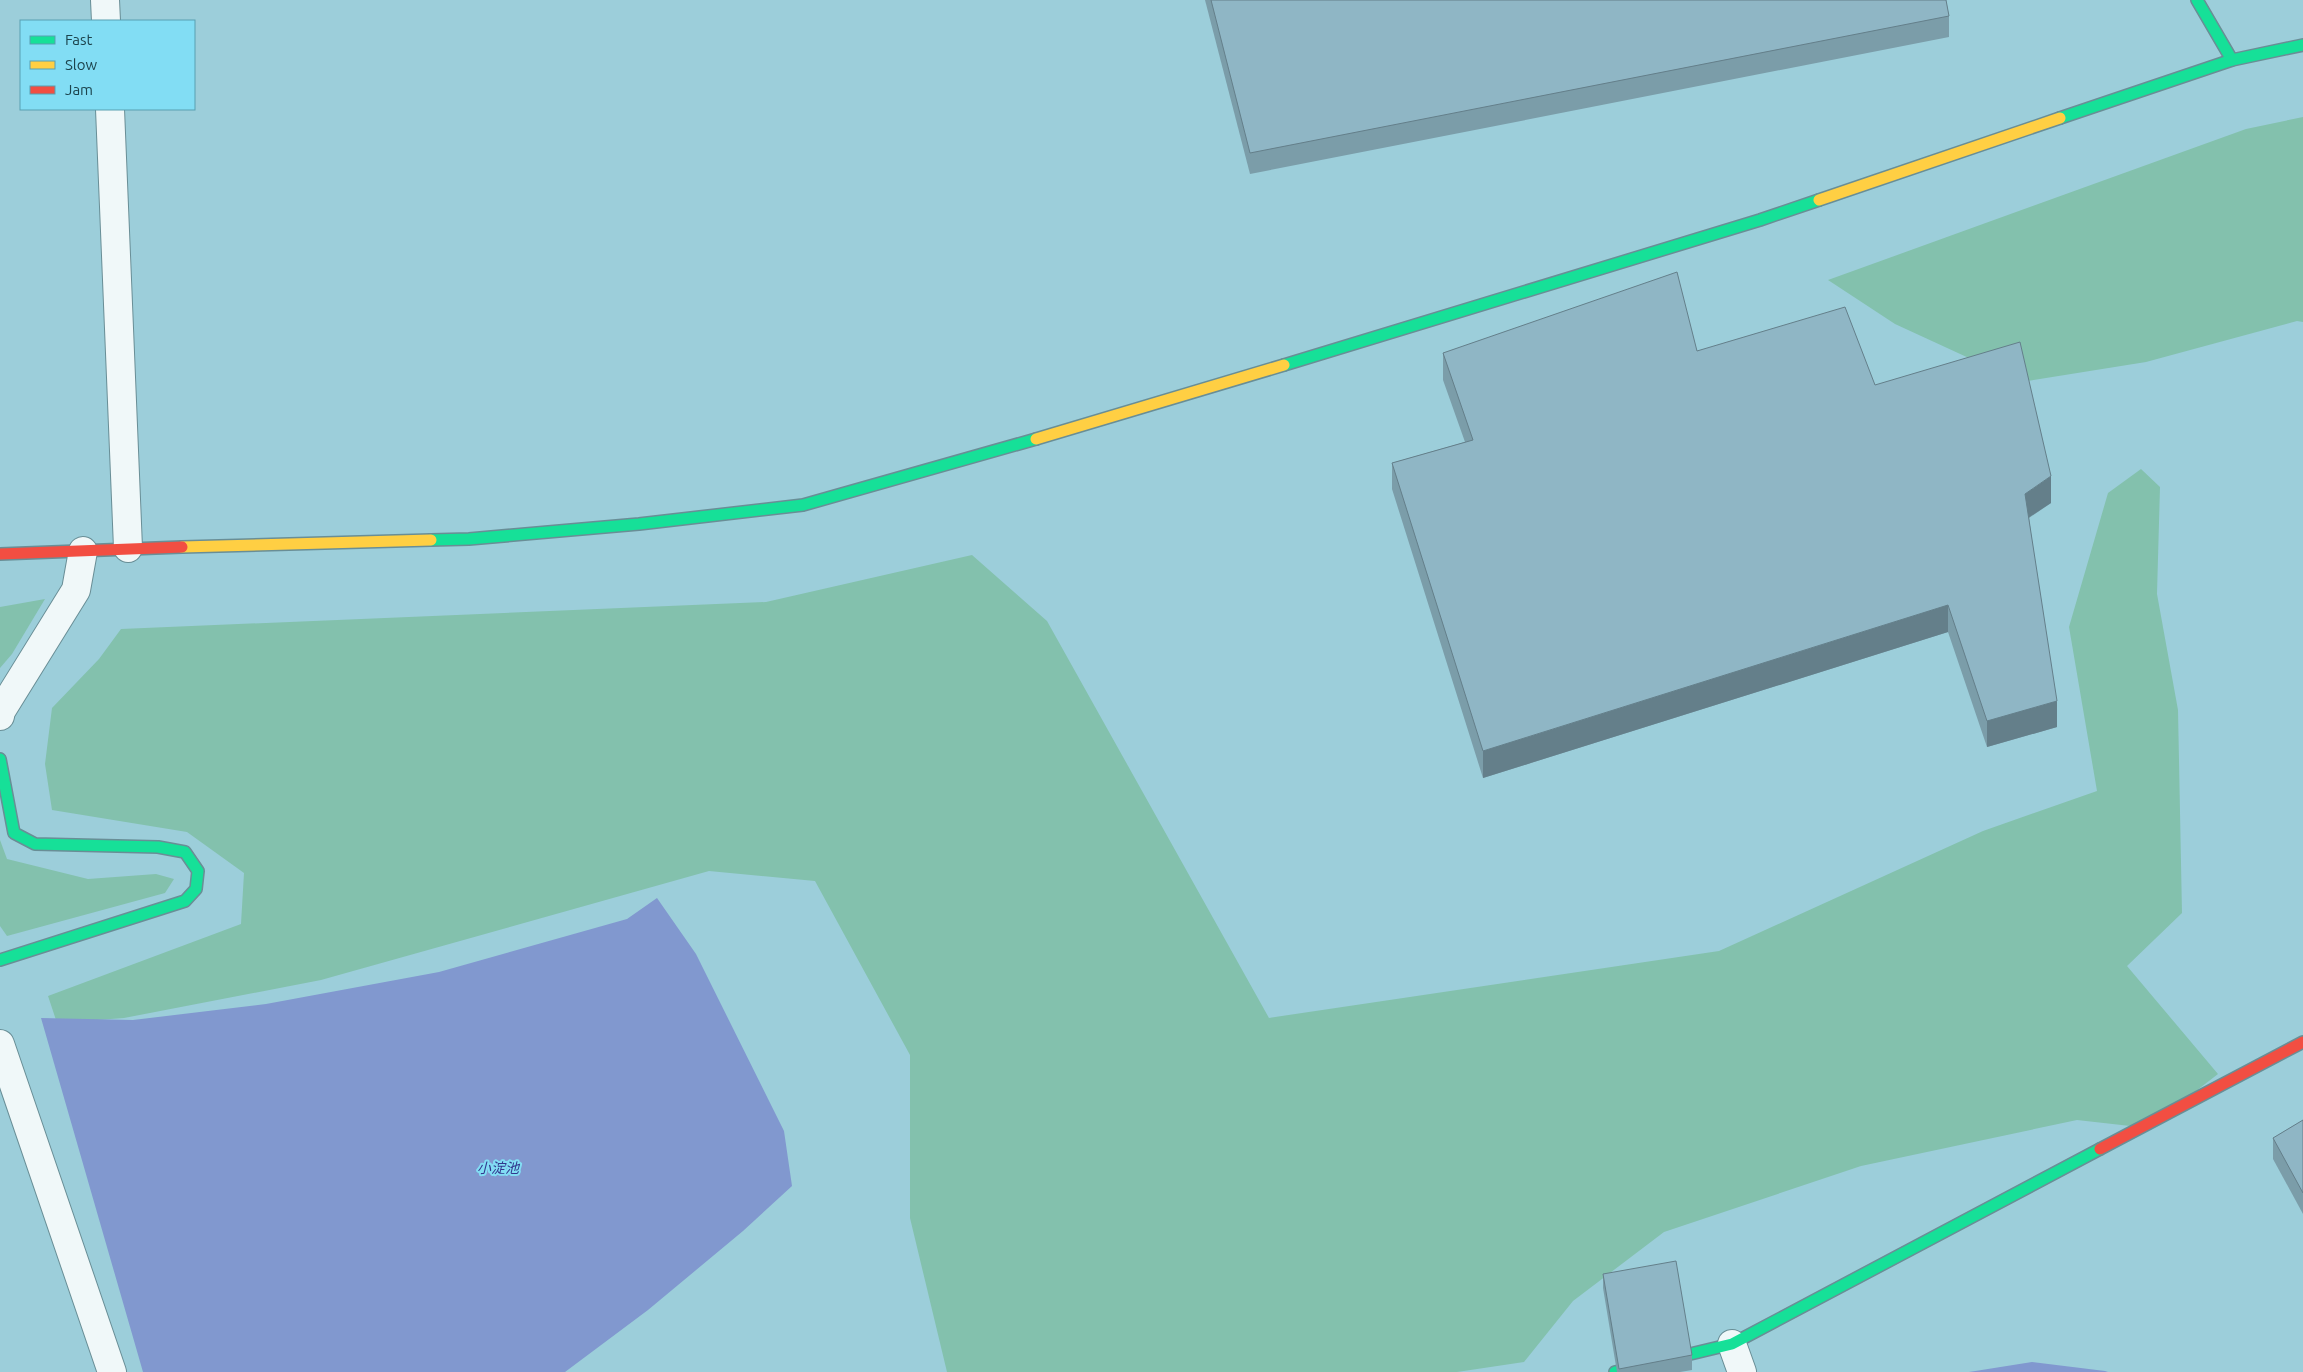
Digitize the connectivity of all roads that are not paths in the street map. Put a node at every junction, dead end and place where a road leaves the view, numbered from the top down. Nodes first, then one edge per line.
1 (105, 0) edge
2 (2197, 0) edge
3 (106, 20) edge
4 (2303, 45) edge
5 (2232, 60) junction
6 (110, 110) edge
7 (128, 548) junction
8 (83, 551) junction
9 (0, 554) edge
10 (0, 716) edge
11 (0, 759) edge
12 (0, 960) edge
13 (2303, 1042) edge
14 (0, 1044) edge
15 (1732, 1344) junction
16 (112, 1372) edge
17 (1615, 1372) edge
18 (1742, 1372) edge

1 - 3 street
2 - 5 street
4 - 5 street
5 - 7 street
6 - 7 street
7 - 8 street
8 - 9 street
8 - 10 street
11 - 12 street
13 - 15 street
14 - 16 street
15 - 17 street
15 - 18 street

